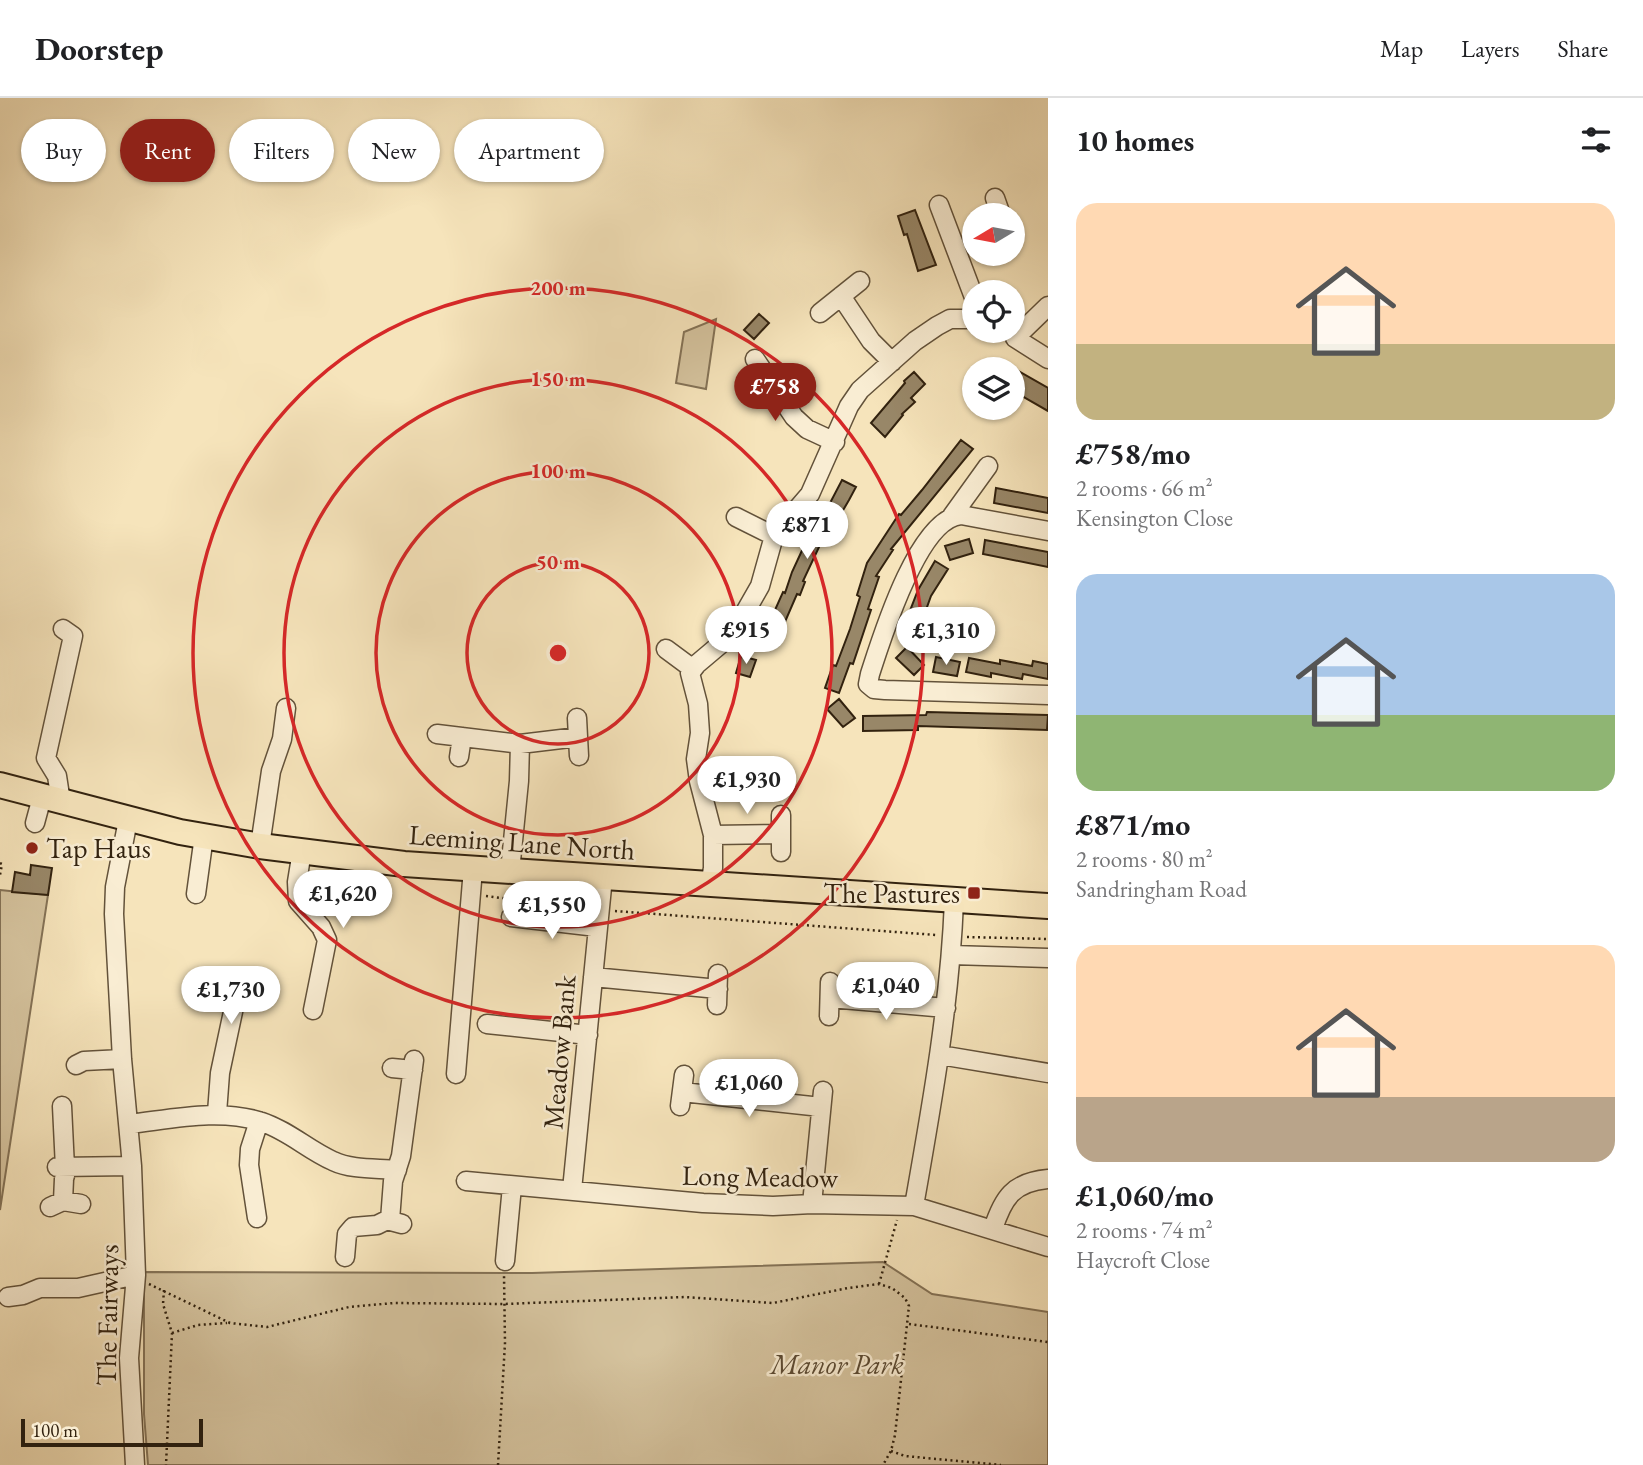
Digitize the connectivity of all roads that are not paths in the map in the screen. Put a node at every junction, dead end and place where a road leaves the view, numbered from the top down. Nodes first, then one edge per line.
1 (939, 205) dead end
2 (962, 249) edge
3 (957, 251) junction
4 (968, 280) edge
5 (860, 281) dead end
6 (841, 296) junction
7 (1048, 306) edge
8 (820, 313) dead end
9 (962, 319) edge
10 (1025, 323) edge
11 (1023, 343) edge
12 (755, 359) dead end
13 (1048, 359) edge
14 (892, 362) junction
15 (835, 442) junction
16 (988, 466) dead end
17 (952, 516) junction
18 (736, 517) dead end
19 (1048, 531) edge
20 (774, 536) junction
21 (63, 629) dead end
22 (666, 649) dead end
23 (693, 669) junction
24 (1048, 695) edge
25 (286, 708) dead end
26 (577, 718) dead end
27 (437, 734) dead end
28 (462, 737) junction
29 (578, 737) junction
30 (520, 744) junction
31 (579, 756) dead end
32 (459, 757) dead end
33 (0, 785) edge
34 (52, 799) junction
35 (781, 815) dead end
36 (128, 820) junction
37 (34, 823) dead end
38 (713, 835) junction
39 (204, 836) junction
40 (260, 846) junction
41 (302, 851) junction
42 (510, 871) junction
43 (603, 877) junction
44 (472, 882) junction
45 (710, 884) junction
46 (196, 894) dead end
47 (954, 901) junction
48 (1048, 906) edge
49 (511, 917) dead end
50 (598, 919) junction
51 (952, 955) junction
52 (1039, 963) edge
53 (593, 977) junction
54 (718, 989) dead end
55 (321, 1001) dead end
56 (235, 1005) dead end
57 (946, 1008) junction
58 (830, 1016) dead end
59 (588, 1035) junction
60 (502, 1045) dead end
61 (940, 1055) junction
62 (122, 1059) junction
63 (76, 1065) dead end
64 (392, 1068) dead end
65 (1024, 1070) junction
66 (1048, 1073) edge
67 (456, 1074) dead end
68 (1021, 1088) dead end
69 (682, 1091) dead end
70 (62, 1106) dead end
71 (217, 1113) junction
72 (259, 1121) junction
73 (129, 1124) junction
74 (132, 1166) junction
75 (63, 1167) junction
76 (397, 1170) junction
77 (1048, 1179) edge
78 (466, 1181) dead end
79 (512, 1186) junction
80 (572, 1190) junction
81 (64, 1204) dead end
82 (812, 1204) junction
83 (908, 1205) junction
84 (258, 1221) dead end
85 (993, 1229) junction
86 (1048, 1247) edge
87 (511, 1254) road end
88 (345, 1257) dead end
89 (136, 1275) junction
90 (8, 1297) dead end
91 (135, 1465) edge

1 - 3 street
2 - 3 street
3 - 4 street
5 - 6 street
6 - 8 street
6 - 14 street
7 - 10 street
9 - 14 street
11 - 13 street
12 - 15 street
14 - 15 street
15 - 20 street
16 - 17 street
17 - 19 street
17 - 24 street
18 - 20 street
20 - 23 street
21 - 34 street
22 - 23 street
23 - 38 street
25 - 40 street
26 - 29 street
27 - 28 street
28 - 30 street
28 - 32 street
29 - 30 street
29 - 31 street
30 - 42 street
33 - 34 highway, Leeming Lane North
34 - 36 highway, Leeming Lane North
34 - 37 street
35 - 38 street
36 - 39 highway, Leeming Lane North
36 - 62 street, The Fairways
38 - 45 street
39 - 40 highway, Leeming Lane North
39 - 46 street
40 - 41 highway, Leeming Lane North
41 - 44 highway, Leeming Lane North
41 - 55 street
42 - 43 highway, Leeming Lane North
42 - 44 highway, Leeming Lane North
43 - 45 highway, Leeming Lane North
43 - 50 street, Meadow Bank
44 - 67 street
45 - 47 highway, Leeming Lane North
47 - 48 highway, Leeming Lane North
47 - 51 street
49 - 50 street
50 - 53 street, Meadow Bank
51 - 52 street
51 - 57 street
53 - 54 street
53 - 59 street, Meadow Bank
56 - 71 street
57 - 58 street
57 - 61 street
59 - 60 street
59 - 80 street, Meadow Bank
61 - 65 street
61 - 83 street
62 - 63 street
62 - 73 street, The Fairways
64 - 76 street
65 - 66 street
65 - 68 street
69 - 82 street
70 - 75 street
71 - 72 street
71 - 73 street
72 - 76 street
72 - 84 street
73 - 74 street, The Fairways
74 - 75 street
74 - 89 street, The Fairways
75 - 81 street
76 - 88 street
77 - 85 street
78 - 79 street, Long Meadow
79 - 80 street, Long Meadow
79 - 87 street
80 - 82 street, Long Meadow
82 - 83 street, Long Meadow
83 - 85 street, Long Meadow
85 - 86 street, Long Meadow
89 - 90 street
89 - 91 street, The Fairways

